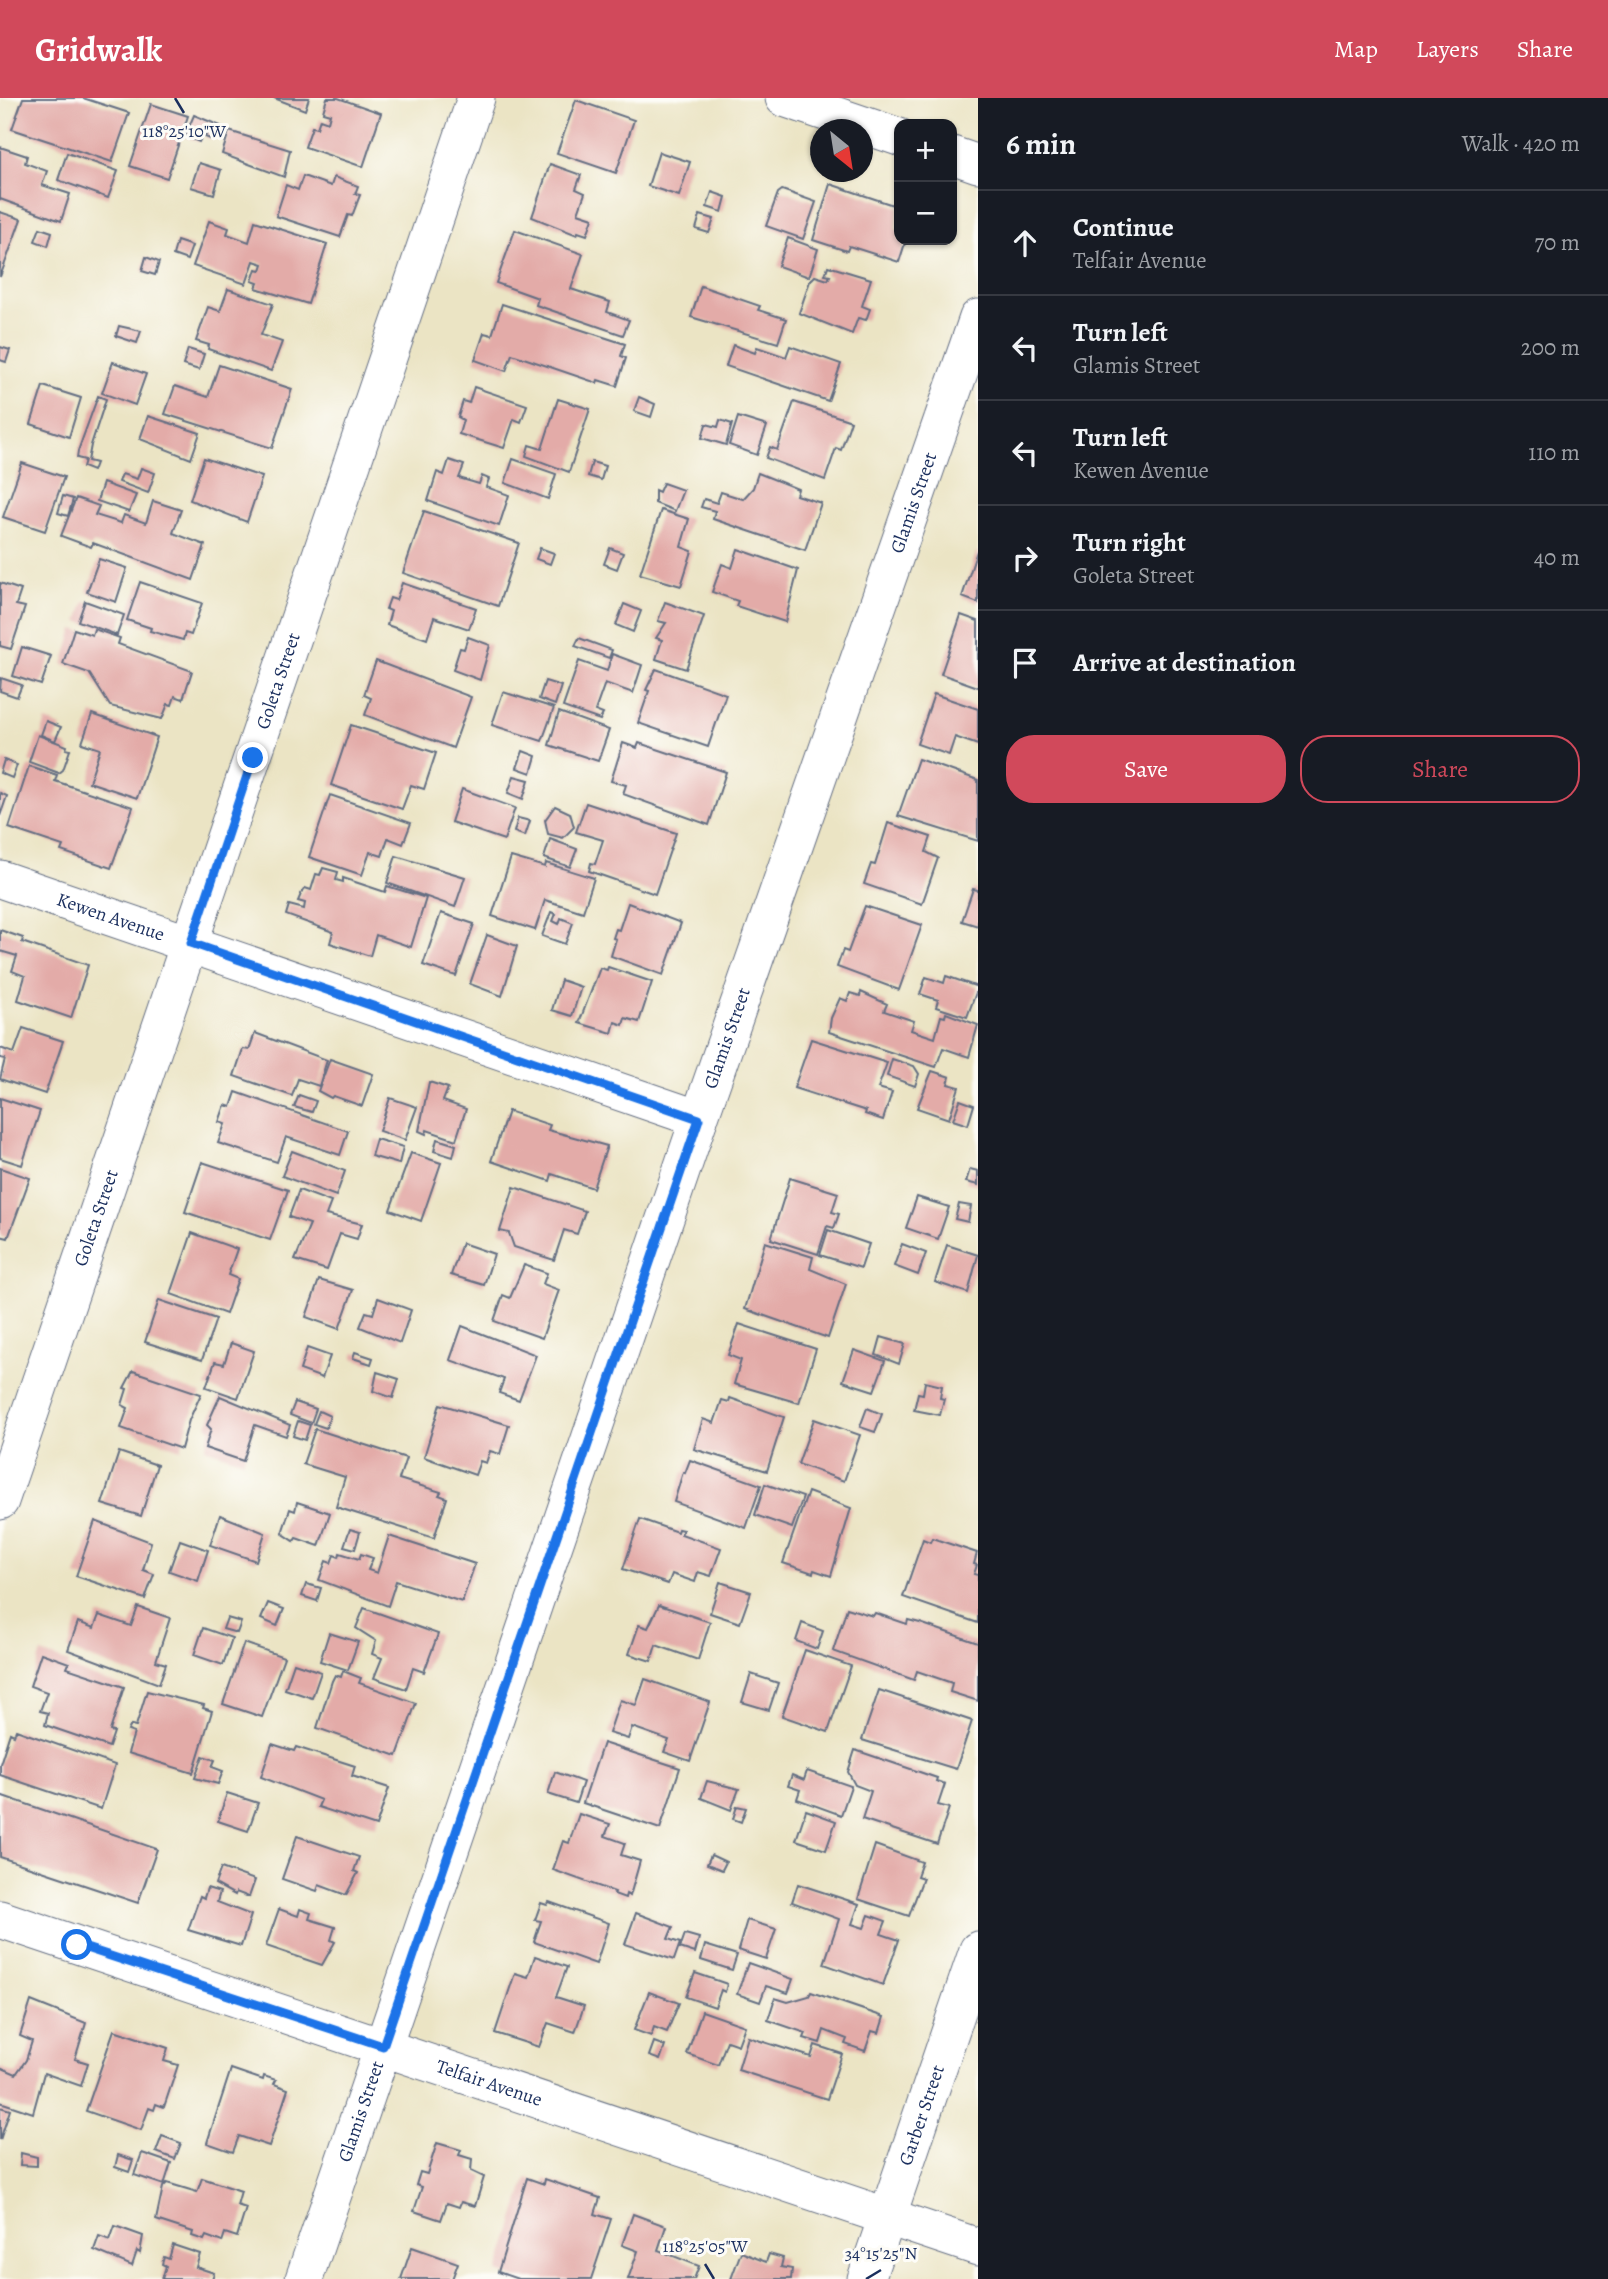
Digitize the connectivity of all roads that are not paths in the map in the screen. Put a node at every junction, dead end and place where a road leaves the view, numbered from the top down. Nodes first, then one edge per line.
1 (476, 98) edge
2 (784, 98) edge
3 (894, 135) edge
4 (957, 157) edge
5 (978, 164) edge
6 (978, 318) edge
7 (0, 879) edge
8 (191, 943) junction
9 (699, 1119) junction
10 (0, 1500) edge
11 (0, 1919) edge
12 (978, 1950) edge
13 (383, 2046) junction
14 (887, 2217) junction
15 (978, 2247) edge
16 (304, 2279) edge
17 (866, 2279) edge

1 - 8 street, Goleta Street
2 - 3 street
4 - 5 street
6 - 9 street, Glamis Street
7 - 8 street, Kewen Avenue
8 - 9 street, Kewen Avenue
8 - 10 street, Goleta Street
9 - 13 street, Glamis Street
11 - 13 street, Telfair Avenue
12 - 14 street, Garber Street
13 - 14 street, Telfair Avenue
13 - 16 street, Glamis Street
14 - 15 street, Telfair Avenue
14 - 17 street, Garber Street

